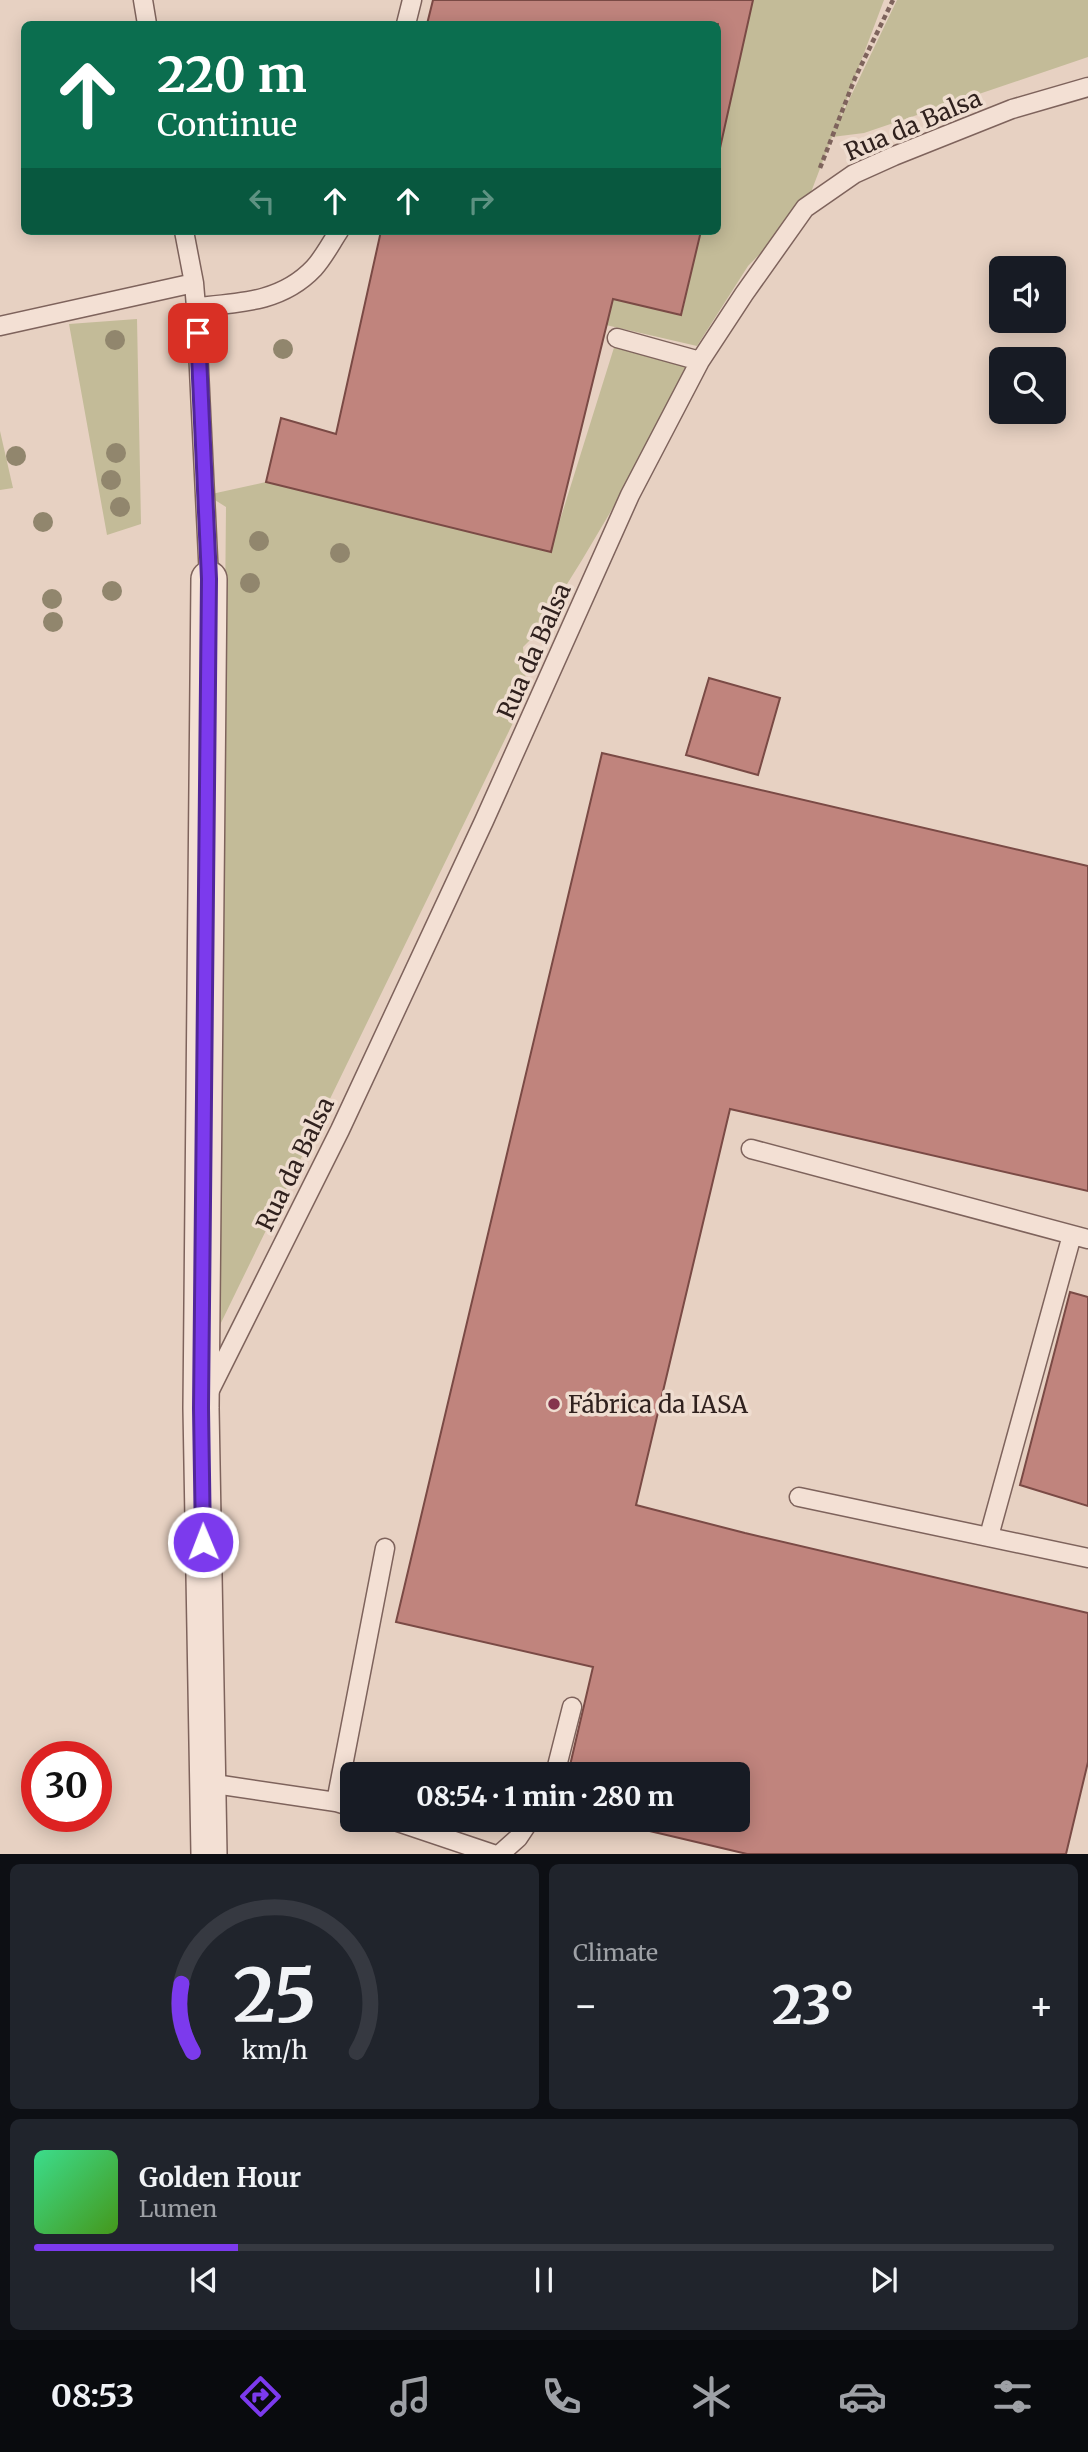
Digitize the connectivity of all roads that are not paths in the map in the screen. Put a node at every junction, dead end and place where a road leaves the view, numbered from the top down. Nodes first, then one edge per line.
1 (143, 0) edge
2 (412, 0) edge
3 (146, 21) edge
4 (407, 21) edge
5 (1088, 87) edge
6 (185, 235) edge
7 (336, 235) edge
8 (194, 283) junction
9 (196, 307) junction
10 (0, 326) edge
11 (617, 338) dead end
12 (700, 361) junction
13 (209, 579) joint
14 (751, 1149) dead end
15 (1080, 1237) edge
16 (201, 1408) junction
17 (799, 1497) dead end
18 (989, 1536) junction
19 (385, 1548) dead end
20 (1088, 1558) edge
21 (572, 1707) dead end
22 (351, 1762) edge
23 (558, 1762) edge
24 (208, 1783) junction
25 (340, 1803) edge
26 (434, 1832) edge
27 (522, 1832) edge
28 (500, 1851) edge
29 (209, 1853) edge
30 (526, 1853) edge

1 - 3 lane
2 - 4 lane
5 - 12 lane, Rua da Balsa
6 - 8 lane
7 - 9 lane
8 - 9 lane
8 - 10 lane
9 - 13 lane
11 - 12 lane
12 - 16 lane, Rua da Balsa
13 - 16 street
14 - 15 lane
15 - 18 lane
16 - 24 street
17 - 18 lane
18 - 20 lane
19 - 22 lane
21 - 23 lane
24 - 25 lane
24 - 29 street
26 - 28 lane
27 - 28 lane
28 - 30 lane

